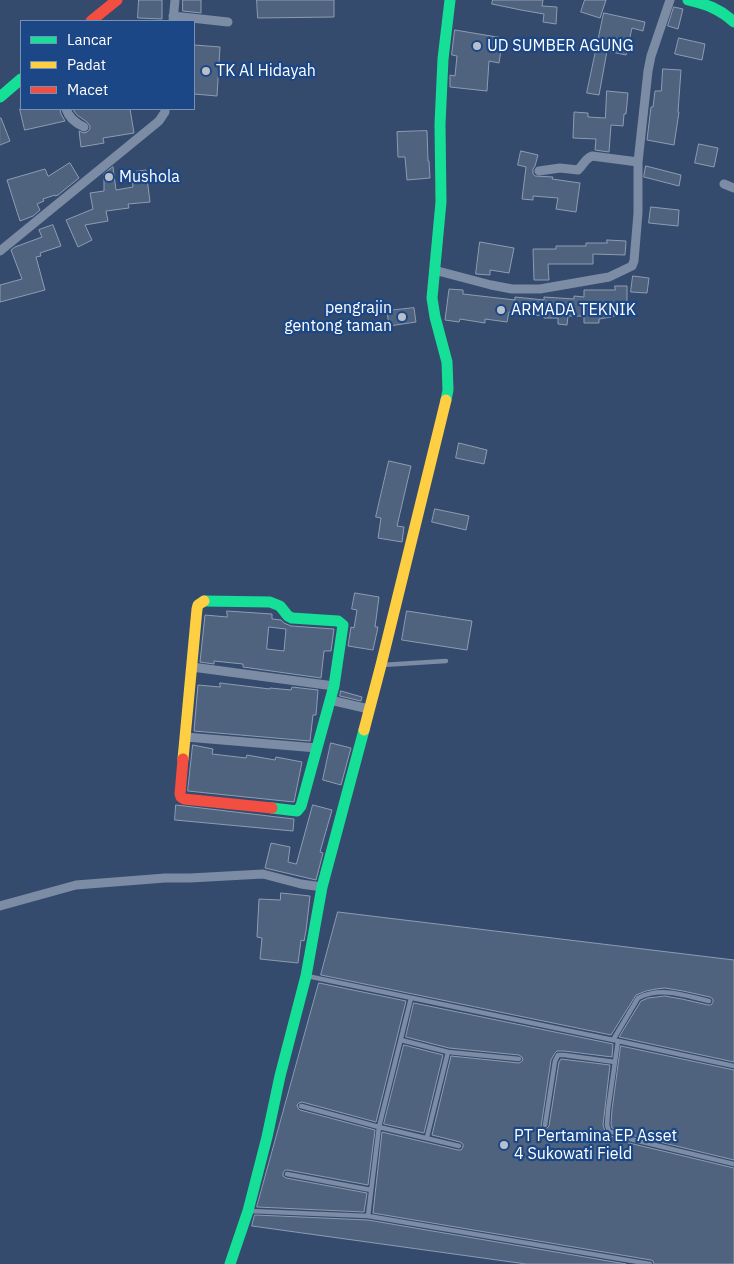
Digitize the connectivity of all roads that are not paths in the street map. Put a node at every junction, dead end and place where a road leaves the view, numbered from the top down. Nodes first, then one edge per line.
1 (117, 0) edge
2 (174, 0) edge
3 (450, 0) edge
4 (670, 0) edge
5 (688, 0) edge
6 (173, 19) edge
7 (92, 20) edge
8 (191, 20) edge
9 (195, 20) edge
10 (228, 22) dead end
11 (734, 22) edge
12 (20, 80) edge
13 (0, 97) edge
14 (66, 110) edge
15 (165, 110) edge
16 (84, 127) dead end
17 (638, 162) junction
18 (539, 171) dead end
19 (724, 184) dead end
20 (734, 188) edge
21 (0, 251) edge
22 (434, 270) junction
23 (446, 661) dead end
24 (380, 665) junction
25 (192, 667) junction
26 (334, 686) junction
27 (330, 700) junction
28 (369, 709) junction
29 (186, 737) junction
30 (317, 748) junction
31 (322, 887) junction
32 (0, 906) edge
33 (306, 976) junction
34 (411, 998) junction
35 (709, 1001) dead end
36 (401, 1040) junction
37 (616, 1040) junction
38 (448, 1052) junction
39 (519, 1059) dead end
40 (615, 1062) junction
41 (734, 1066) edge
42 (301, 1106) dead end
43 (545, 1125) dead end
44 (379, 1127) junction
45 (427, 1138) junction
46 (459, 1146) dead end
47 (734, 1164) edge
48 (287, 1174) dead end
49 (371, 1190) junction
50 (248, 1211) junction
51 (368, 1216) junction
52 (230, 1264) edge
53 (650, 1264) edge

1 - 7 street
2 - 6 street
3 - 22 street
4 - 17 street
5 - 11 street
6 - 8 street
9 - 10 street
12 - 13 street
14 - 16 street
15 - 21 street
17 - 18 street
17 - 22 street
19 - 20 street
22 - 24 street
23 - 24 lane
24 - 28 street
25 - 26 street
25 - 26 street
25 - 29 street
26 - 27 street
27 - 28 street
27 - 30 street
28 - 31 street
29 - 30 street
29 - 30 street
31 - 32 street
31 - 33 street
33 - 34 lane
33 - 50 street
34 - 36 lane
34 - 37 lane
35 - 37 lane
36 - 38 lane
36 - 44 lane
37 - 40 lane
37 - 41 lane
38 - 39 lane
38 - 45 lane
40 - 43 lane
40 - 47 lane
42 - 44 lane
44 - 45 lane
44 - 49 lane
45 - 46 lane
48 - 49 lane
49 - 51 lane
50 - 51 lane
50 - 52 street
51 - 53 lane

